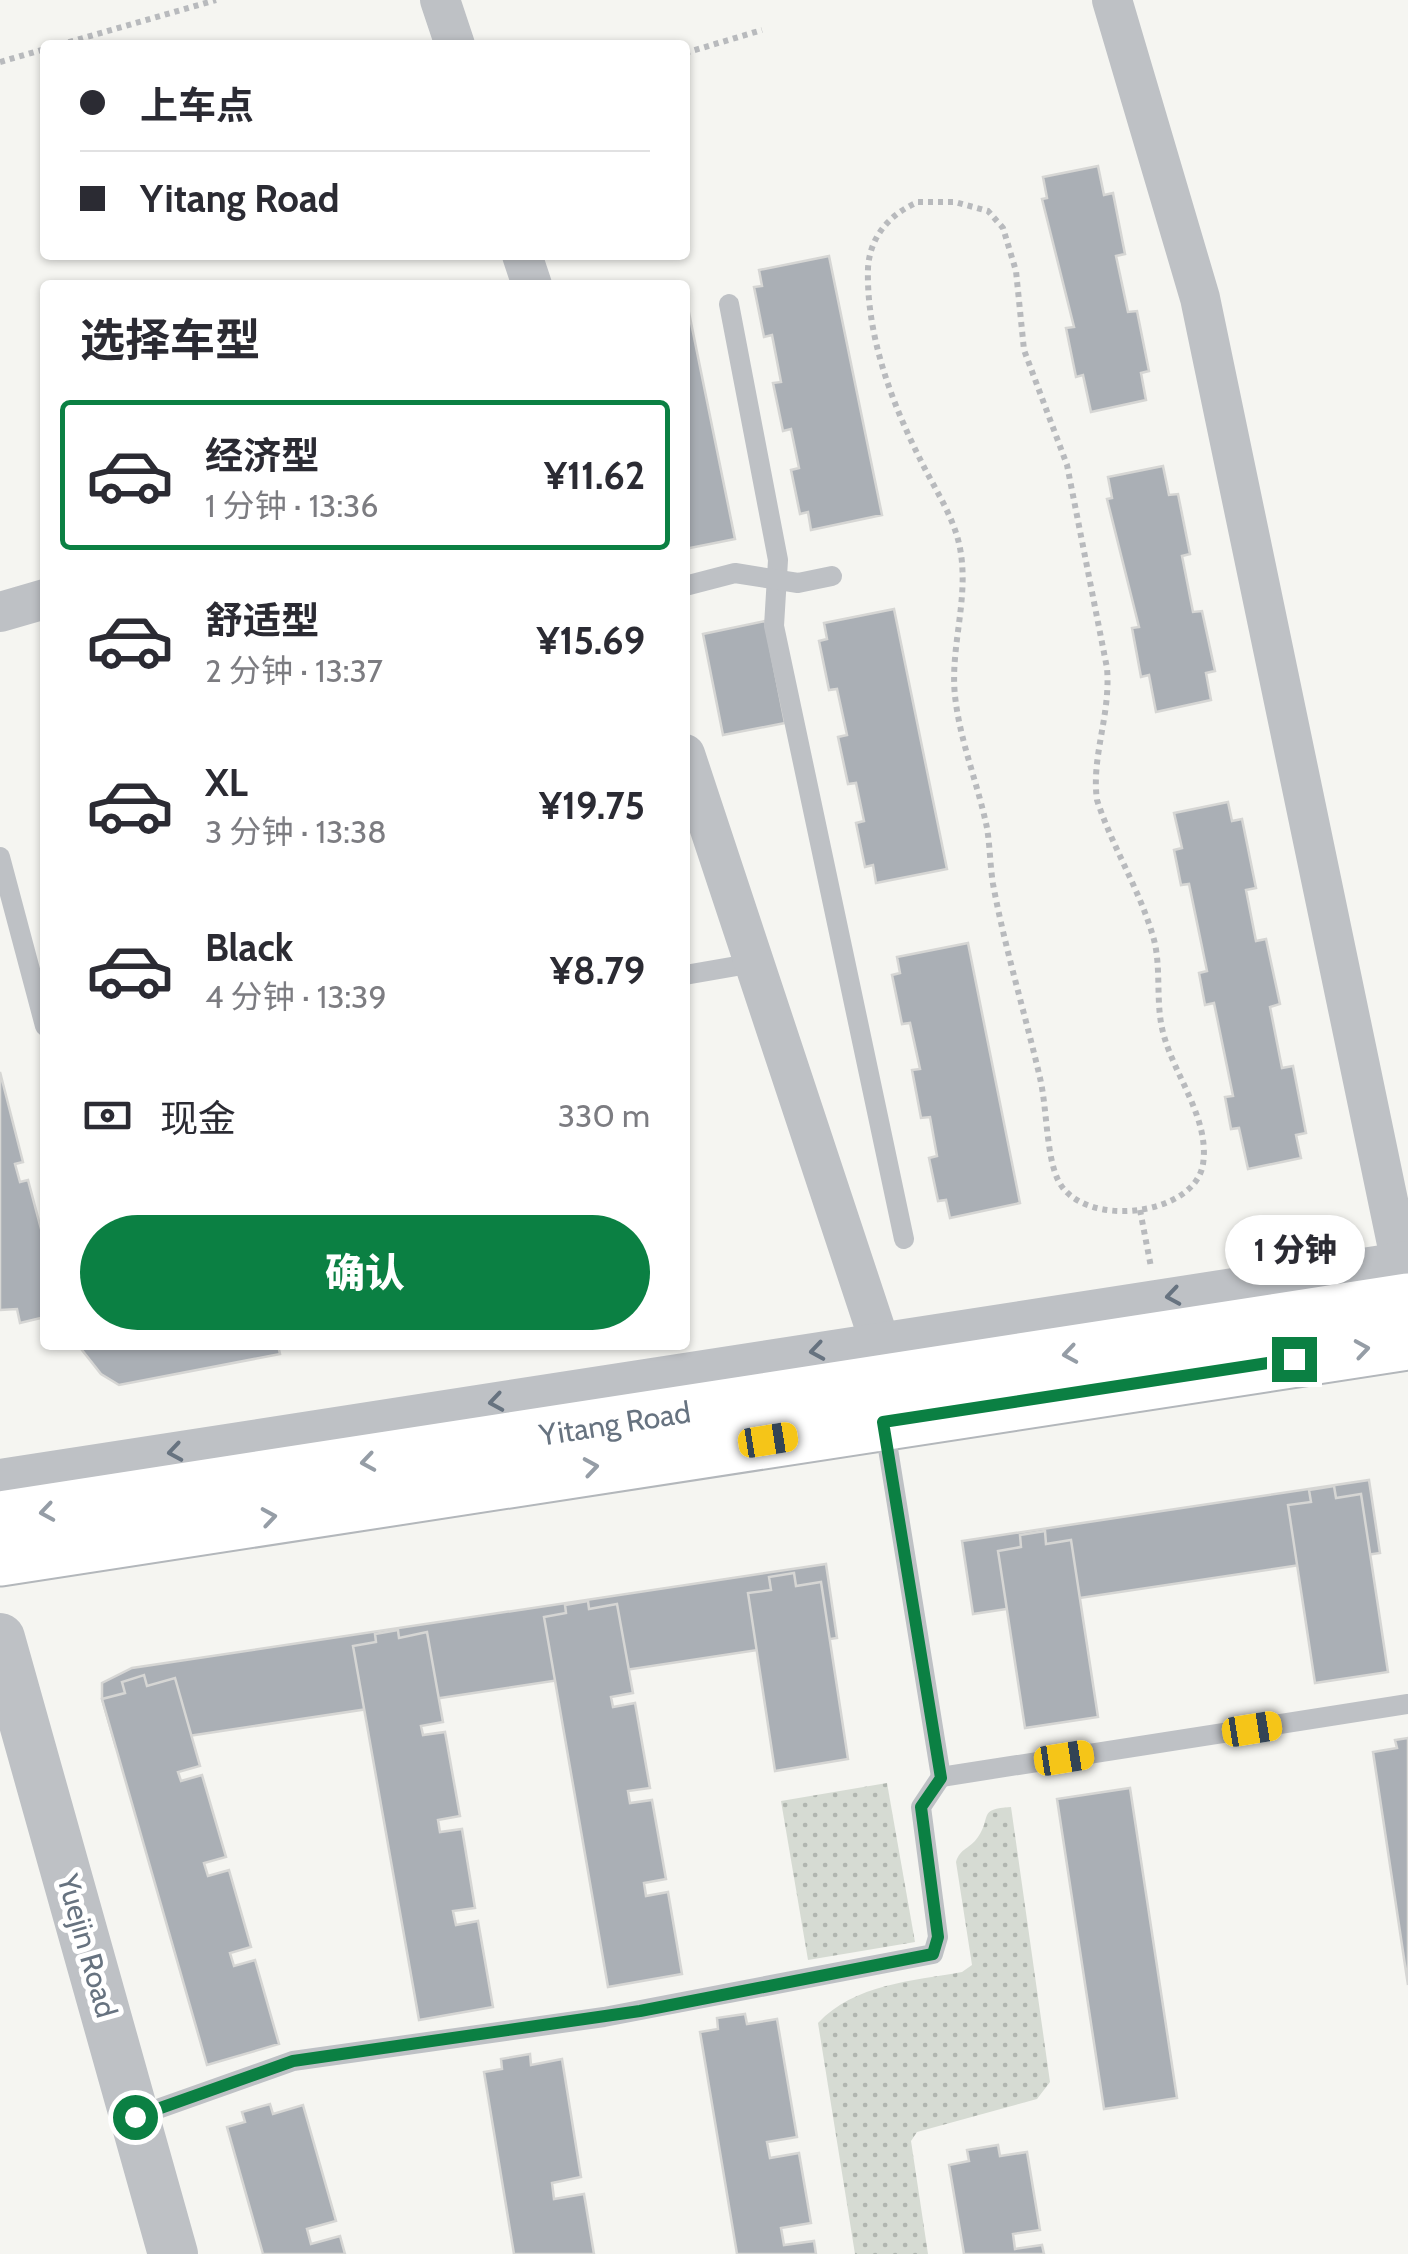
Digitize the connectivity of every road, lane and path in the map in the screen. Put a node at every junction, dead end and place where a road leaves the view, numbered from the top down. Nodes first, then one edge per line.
1 (216, 0) edge
2 (440, 0) edge
3 (1112, 0) edge
4 (762, 30) dead end
5 (77, 40) edge
6 (453, 40) edge
7 (40, 50) edge
8 (690, 52) edge
9 (0, 62) edge
10 (729, 304) dead end
11 (832, 576) dead end
12 (777, 581) junction
13 (690, 585) edge
14 (40, 600) edge
15 (0, 612) edge
16 (690, 769) edge
17 (0, 857) edge
18 (754, 964) junction
19 (690, 974) edge
20 (40, 1007) edge
21 (1140, 1210) junction
22 (904, 1238) dead end
23 (1406, 1279) edge
24 (1157, 1298) junction
25 (1408, 1342) edge
26 (885, 1382) junction
27 (0, 1479) edge
28 (0, 1519) edge
29 (0, 1558) edge
30 (0, 1638) edge
31 (1408, 1704) edge
32 (941, 1778) junction
33 (135, 2117) junction
34 (173, 2254) edge

1 - 5 path
2 - 6 street
3 - 23 street
4 - 8 path
7 - 9 path
10 - 12 lane
11 - 12 lane
12 - 13 lane
12 - 22 lane
14 - 15 street
16 - 18 street
17 - 20 lane
18 - 19 lane
18 - 26 street
21 - 21 path
21 - 24 path
23 -> 24 street
23 -> 26 main road, Yitang Road
24 - 26 street
26 -> 25 main road, Yitang Road
26 -> 27 street
26 -> 28 main road, Yitang Road
29 -> 26 main road, Yitang Road
26 - 32 lane
30 - 33 street, Yuejin Road
31 - 32 lane
32 - 33 lane
33 - 34 street, Yuejin Road

